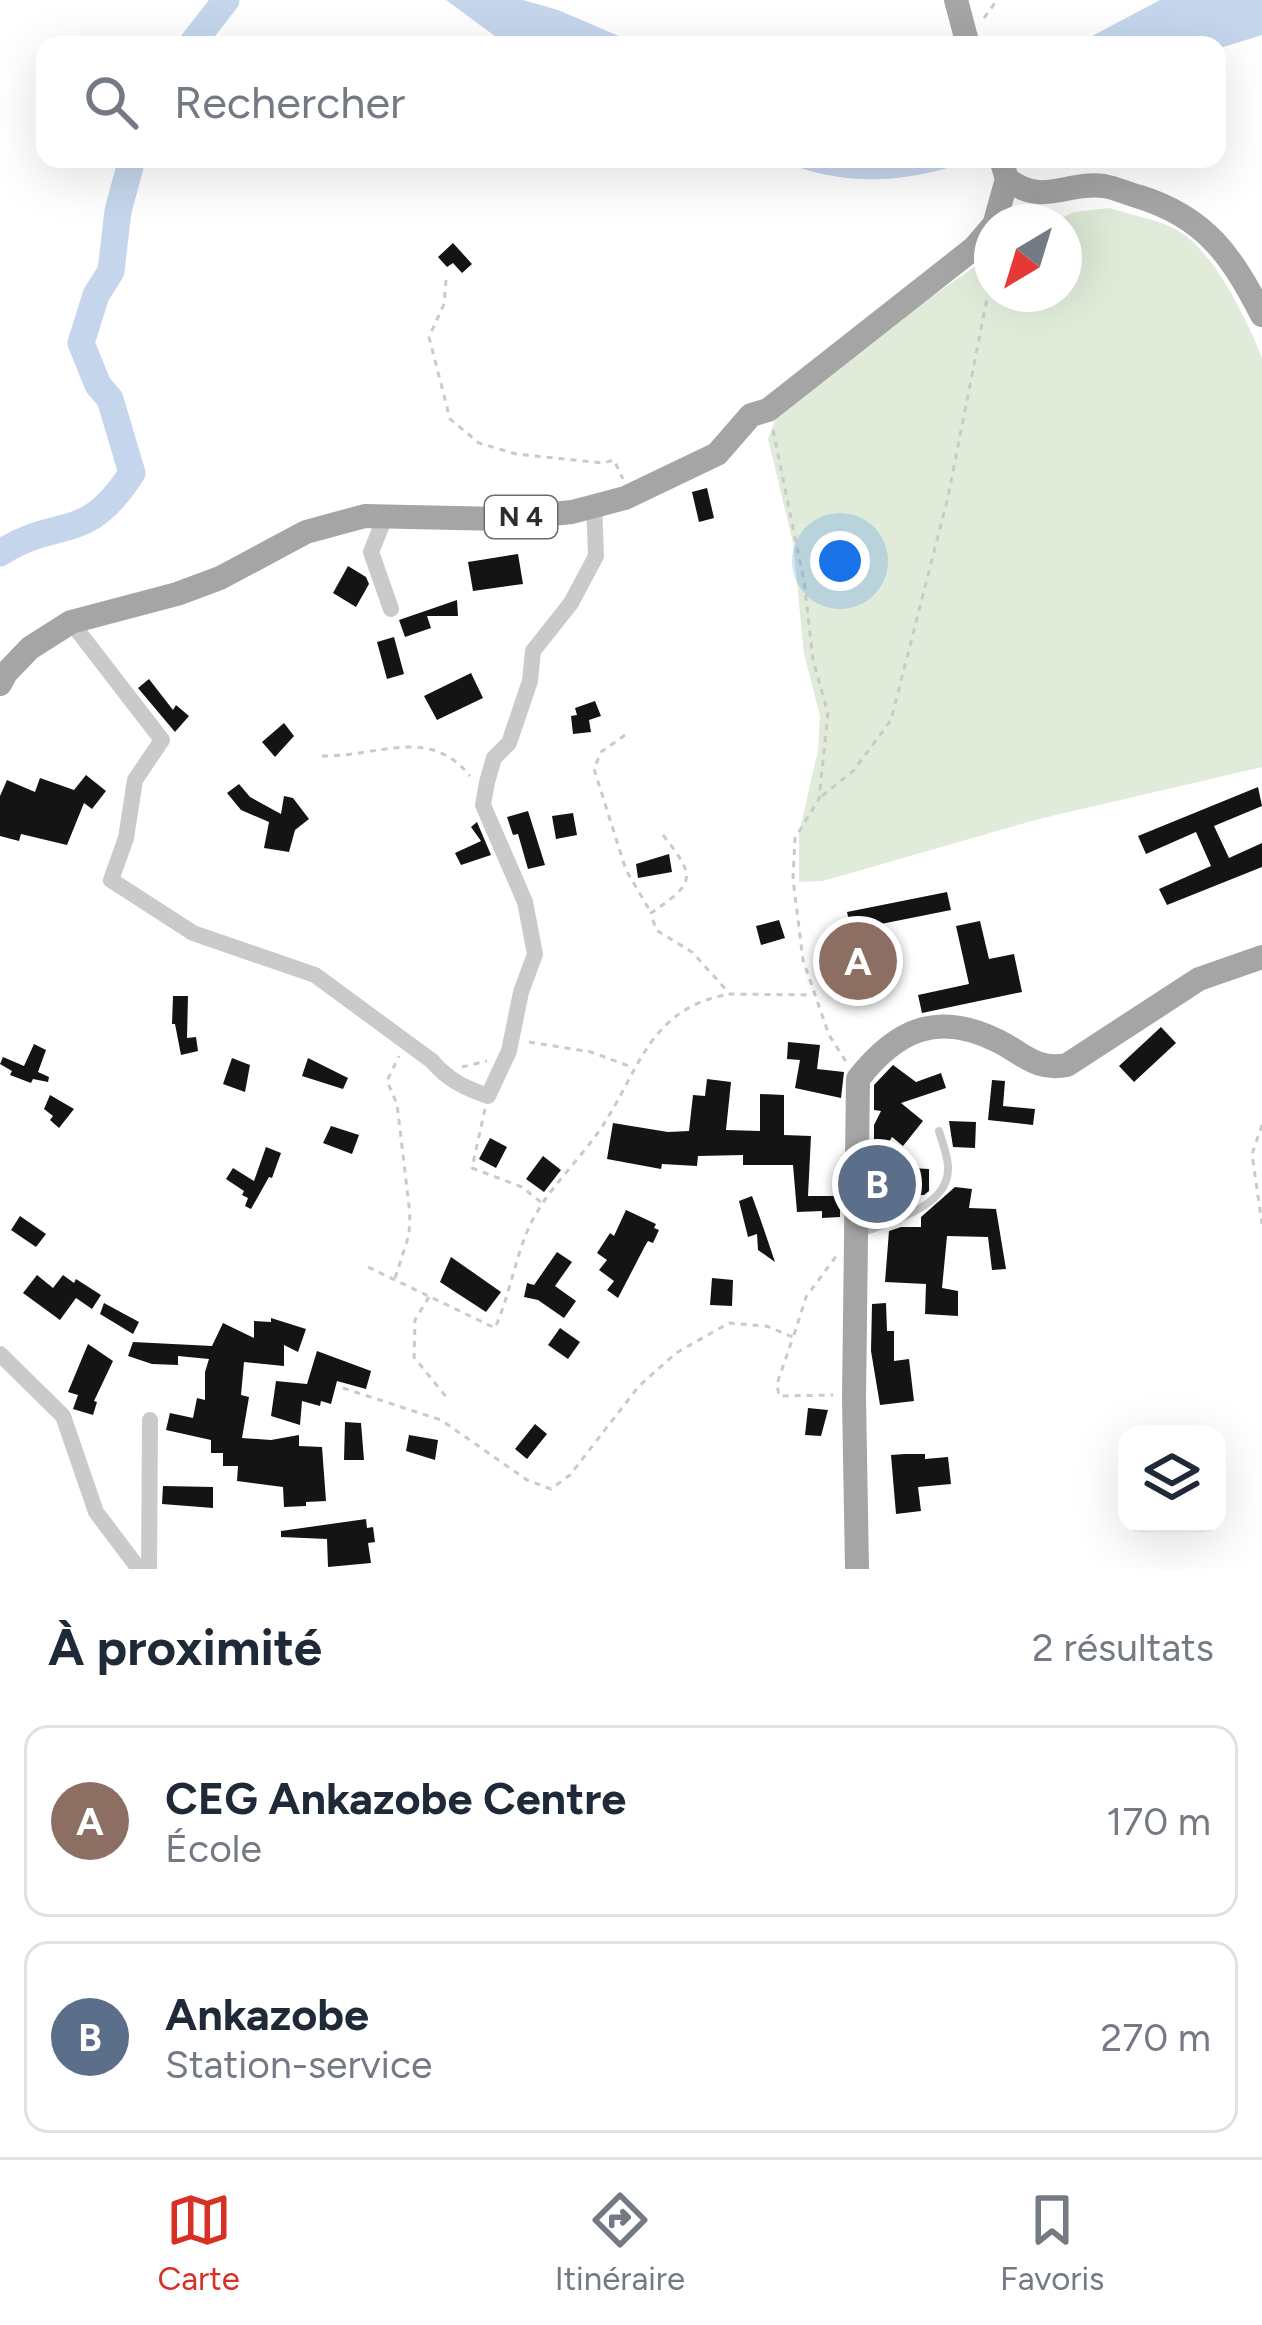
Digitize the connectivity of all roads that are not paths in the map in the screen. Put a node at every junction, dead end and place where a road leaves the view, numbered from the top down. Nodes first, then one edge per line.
1 (956, 0) edge
2 (966, 36) edge
3 (1004, 169) edge
4 (1002, 204) edge
5 (974, 248) edge
6 (1262, 314) edge
7 (594, 504) junction
8 (385, 517) junction
9 (391, 609) dead end
10 (71, 622) junction
11 (0, 684) edge
12 (1262, 957) edge
13 (939, 1131) dead end
14 (857, 1227) junction
15 (0, 1354) edge
16 (150, 1420) dead end
17 (139, 1569) edge
18 (149, 1569) edge
19 (857, 1569) edge

1 - 2 main road
3 - 4 main road, N 4
3 - 6 main road, N 4
5 - 7 main road, N 4
7 - 8 main road, N 4
7 - 10 street
8 - 9 street
8 - 10 main road, N 4
10 - 11 main road, N 4
12 - 14 main road
13 - 14 lane
14 - 19 main road
15 - 17 street
16 - 18 street

